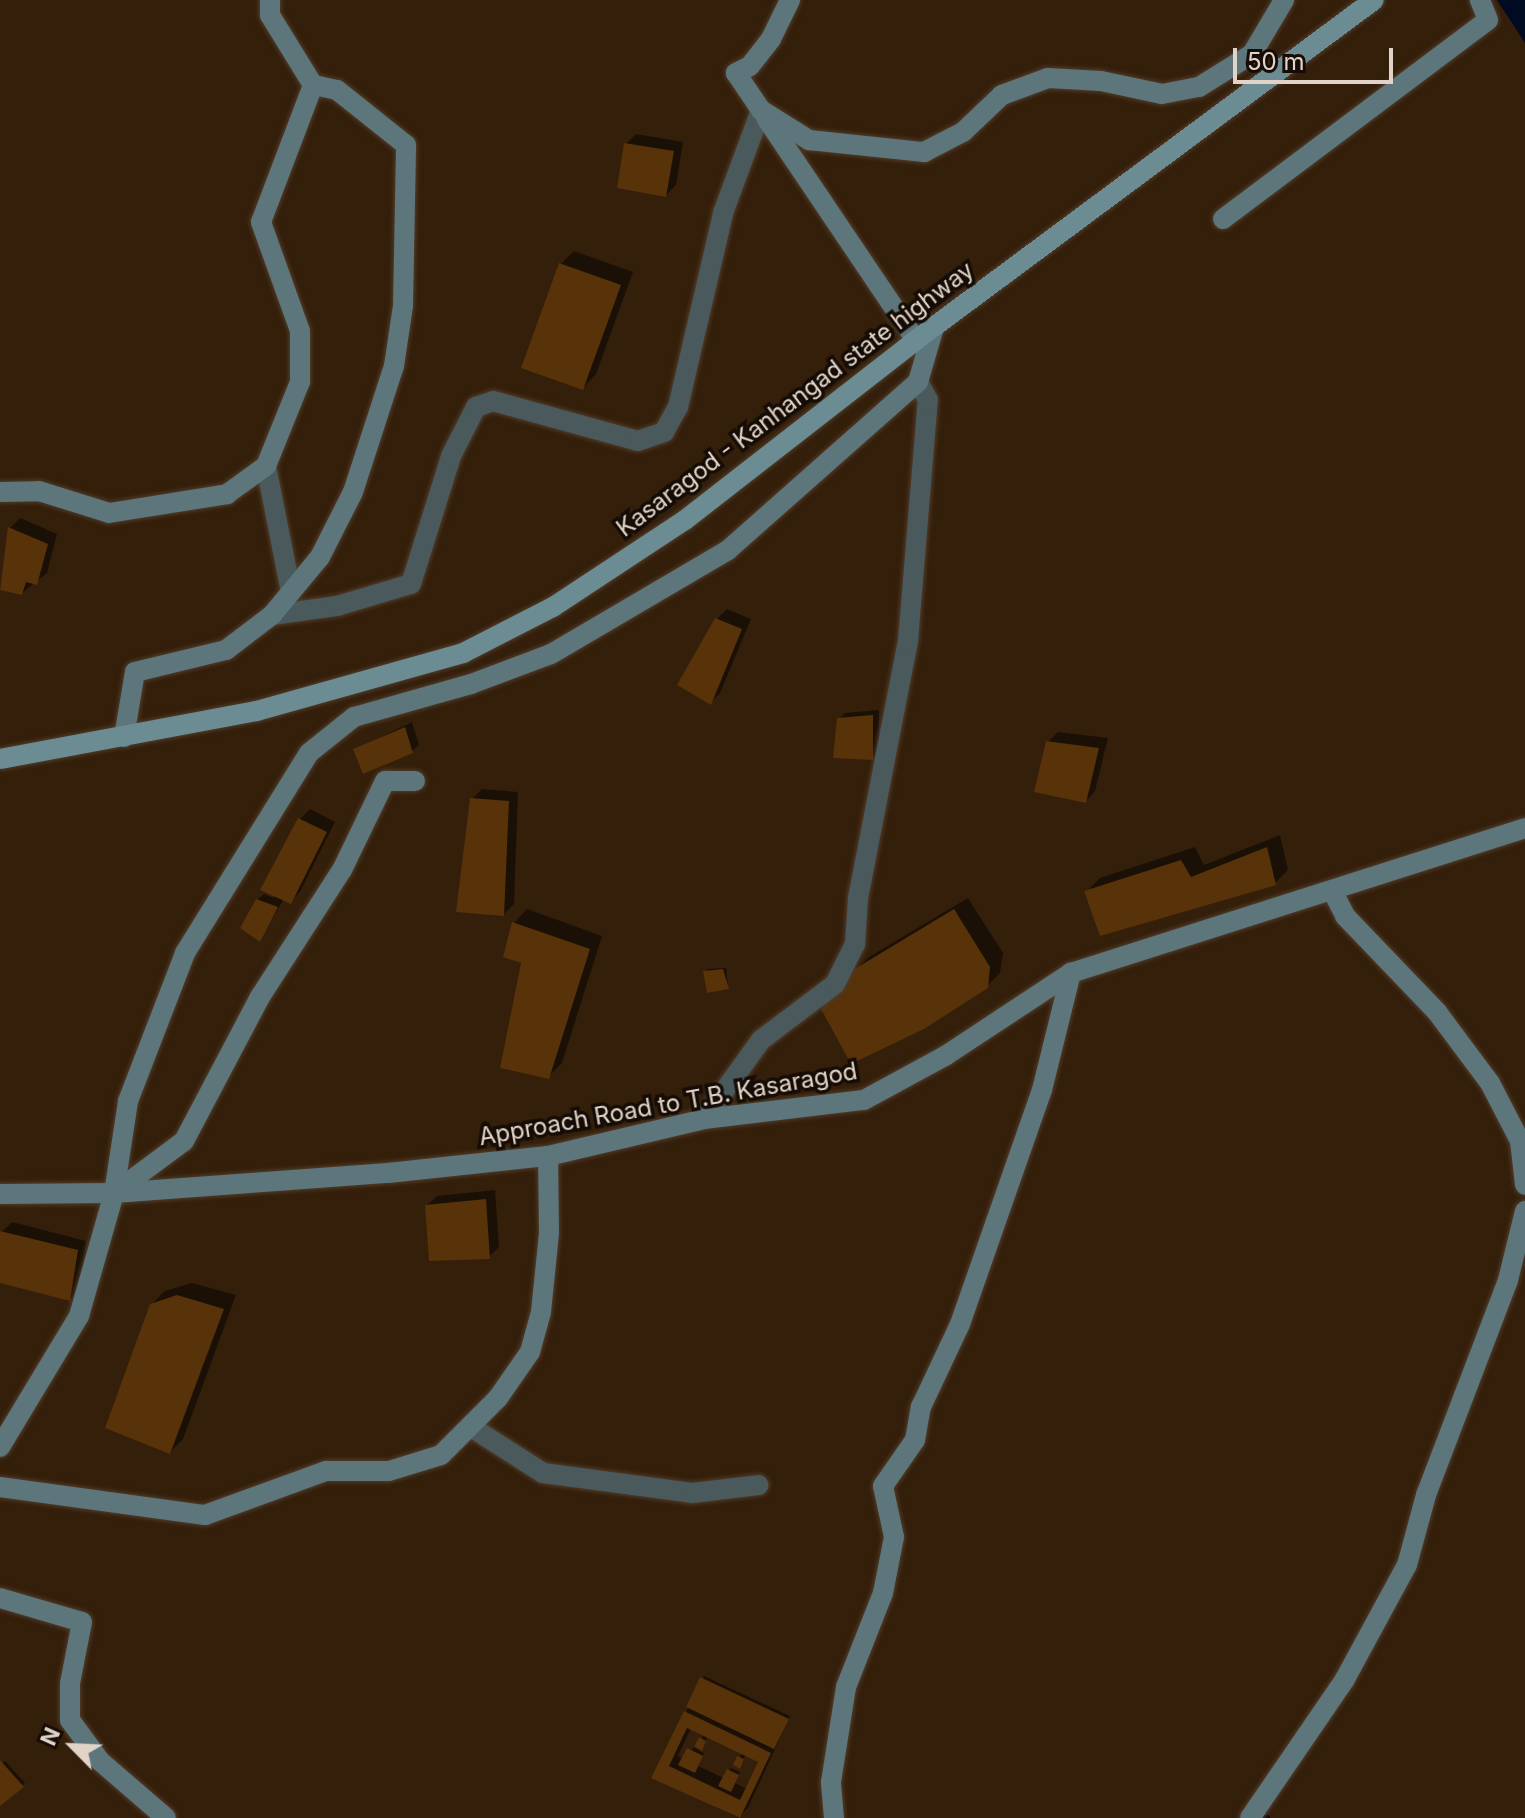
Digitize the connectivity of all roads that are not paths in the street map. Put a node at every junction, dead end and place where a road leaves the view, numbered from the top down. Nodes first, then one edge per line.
1 (270, 0) edge
2 (790, 0) edge
3 (1284, 0) edge
4 (1374, 0) edge
5 (1480, 0) edge
6 (313, 85) junction
7 (761, 110) junction
8 (1223, 219) dead end
9 (934, 327) junction
10 (916, 340) junction
11 (918, 382) junction
12 (266, 466) junction
13 (0, 492) edge
14 (291, 592) junction
15 (272, 615) junction
16 (124, 737) junction
17 (0, 759) edge
18 (415, 781) dead end
19 (1525, 828) edge
20 (1333, 892) junction
21 (1071, 973) junction
22 (704, 1119) junction
23 (548, 1156) junction
24 (1525, 1185) edge
25 (114, 1193) junction
26 (0, 1194) edge
27 (1525, 1211) edge
28 (471, 1427) junction
29 (0, 1447) edge
30 (759, 1485) dead end
31 (0, 1487) edge
32 (0, 1598) edge
33 (166, 1818) edge
34 (834, 1818) edge
35 (1250, 1818) edge

1 - 6 street
2 - 7 street
3 - 7 street
4 - 9 main road, Kasaragod - Kanhangad state highway
5 - 8 street
6 - 12 street
6 - 14 street
7 - 10 street
7 - 15 street
9 - 10 main road, Kasaragod - Kanhangad state highway
9 - 11 street
10 - 16 main road, Kasaragod - Kanhangad state highway
11 - 22 street
11 - 25 street
12 - 13 street
12 - 14 street
14 - 15 street
15 - 16 street
16 - 17 main road, Kasaragod - Kanhangad state highway
18 - 25 street
19 - 20 street, Approach Road to T.B. Kasaragod
20 - 21 street, Approach Road to T.B. Kasaragod
20 - 24 street
21 - 22 street, Approach Road to T.B. Kasaragod
21 - 34 street
22 - 23 street, Approach Road to T.B. Kasaragod
23 - 25 street, Approach Road to T.B. Kasaragod
23 - 28 street
25 - 26 street, Approach Road to T.B. Kasaragod
25 - 29 street
27 - 35 street
28 - 30 street
28 - 31 street
32 - 33 street

